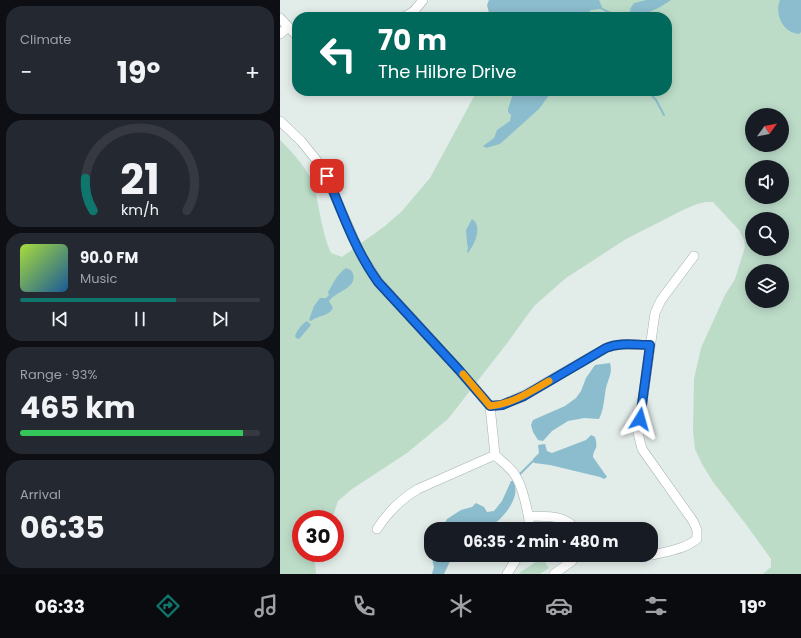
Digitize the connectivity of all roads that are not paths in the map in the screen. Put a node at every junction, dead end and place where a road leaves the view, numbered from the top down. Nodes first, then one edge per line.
1 (423, 0) edge
2 (411, 12) edge
3 (280, 18) edge
4 (288, 27) junction
5 (292, 31) edge
6 (280, 34) edge
7 (280, 121) edge
8 (694, 256) dead end
9 (650, 345) junction
10 (490, 406) junction
11 (494, 455) junction
12 (529, 516) junction
13 (529, 522) edge
14 (568, 522) edge
15 (377, 529) dead end
16 (658, 554) edge
17 (515, 562) edge
18 (571, 562) edge
19 (507, 574) edge
20 (554, 574) edge

1 - 2 street
3 - 4 street
4 - 5 street
4 - 6 street
7 - 10 street
8 - 9 street
9 - 10 street
9 - 16 street
10 - 11 street
11 - 12 street
11 - 15 street
12 - 13 street
12 - 14 street
17 - 19 street
18 - 20 street

